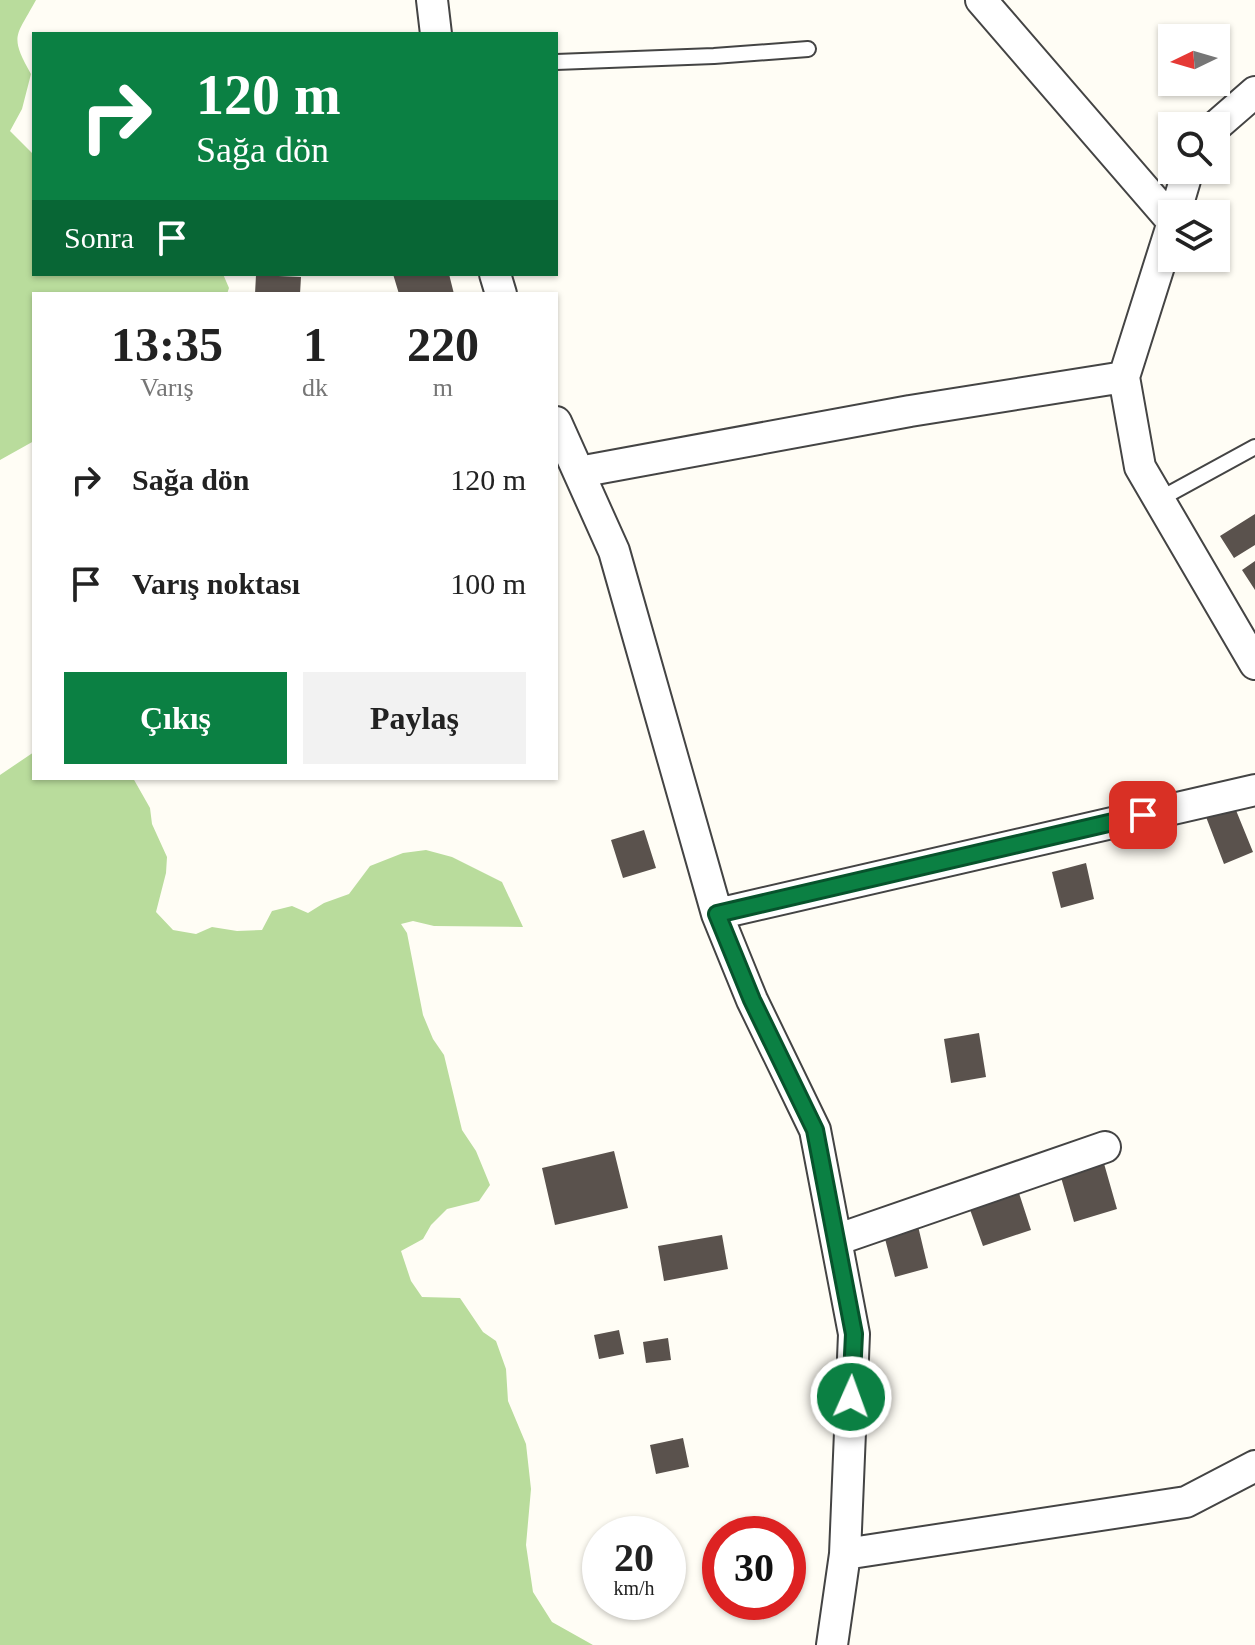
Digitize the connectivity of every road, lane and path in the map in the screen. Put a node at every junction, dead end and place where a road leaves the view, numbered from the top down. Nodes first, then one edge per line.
1 (432, 0) edge
2 (981, 0) edge
3 (436, 32) edge
4 (808, 49) dead end
5 (558, 62) edge
6 (1255, 92) edge
7 (1230, 114) edge
8 (1158, 207) edge
9 (1158, 268) edge
10 (1124, 377) junction
11 (558, 426) edge
12 (1255, 447) edge
13 (579, 472) junction
14 (1158, 500) junction
15 (1255, 664) edge
16 (1255, 790) edge
17 (717, 914) junction
18 (1105, 1147) dead end
19 (836, 1240) junction
20 (1255, 1466) edge
21 (845, 1554) junction
22 (832, 1645) edge

1 - 3 street
2 - 8 street
4 - 5 lane
6 - 7 street
9 - 10 street
10 - 13 street
10 - 14 street
11 - 13 street
12 - 14 lane
13 - 17 street
14 - 15 street
16 - 17 street
17 - 19 street
18 - 19 street
19 - 21 street
20 - 21 street
21 - 22 street

